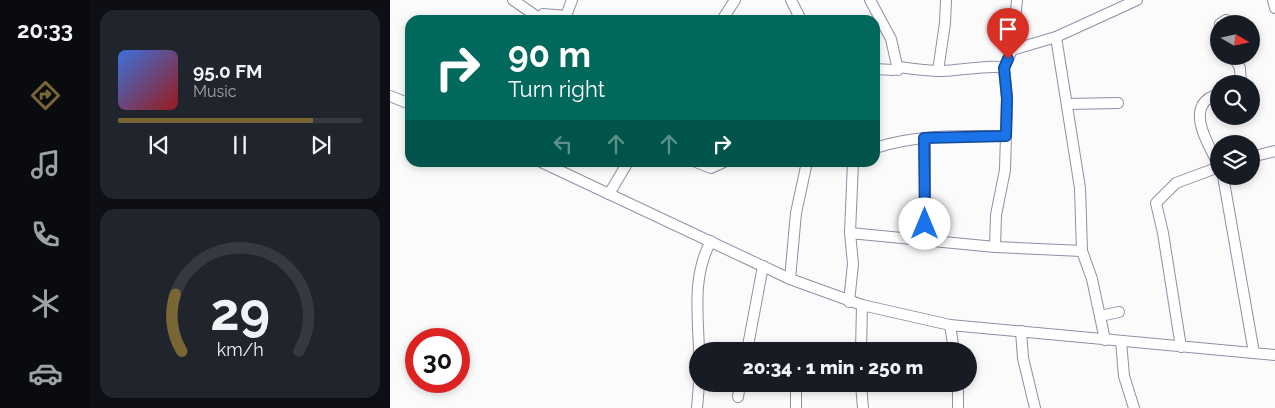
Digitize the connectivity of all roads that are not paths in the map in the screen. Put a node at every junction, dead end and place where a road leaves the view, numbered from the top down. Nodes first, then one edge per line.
1 (512, 0) edge
2 (572, 0) edge
3 (735, 0) edge
4 (791, 0) edge
5 (870, 0) edge
6 (946, 0) edge
7 (1017, 0) edge
8 (1138, 0) edge
9 (1273, 0) edge
10 (1275, 8) edge
11 (533, 15) edge
12 (570, 15) edge
13 (725, 15) edge
14 (798, 15) edge
15 (878, 15) edge
16 (880, 19) edge
17 (1056, 36) junction
18 (1012, 50) junction
19 (880, 68) edge
20 (1004, 68) junction
21 (898, 69) junction
22 (938, 71) junction
23 (390, 96) edge
24 (1210, 96) edge
25 (405, 102) edge
26 (1118, 103) dead end
27 (1068, 104) junction
28 (1006, 136) junction
29 (924, 138) junction
30 (880, 147) edge
31 (1210, 150) edge
32 (1275, 151) edge
33 (1260, 155) edge
34 (551, 167) edge
35 (624, 167) edge
36 (806, 167) edge
37 (853, 167) edge
38 (1210, 170) edge
39 (1225, 185) edge
40 (608, 194) junction
41 (850, 233) junction
42 (711, 241) junction
43 (925, 241) junction
44 (994, 247) junction
45 (1082, 251) junction
46 (763, 266) junction
47 (790, 279) junction
48 (849, 302) junction
49 (862, 305) junction
50 (1119, 312) dead end
51 (1100, 316) junction
52 (950, 325) junction
53 (1021, 331) junction
54 (1105, 340) junction
55 (1122, 341) junction
56 (699, 342) edge
57 (748, 342) edge
58 (860, 342) edge
59 (953, 342) edge
60 (1181, 346) junction
61 (1254, 353) junction
62 (1275, 355) edge
63 (698, 392) edge
64 (739, 392) edge
65 (796, 392) edge
66 (862, 392) edge
67 (958, 392) edge
68 (738, 398) dead end
69 (697, 408) edge
70 (796, 408) edge
71 (863, 408) edge
72 (958, 408) edge
73 (1035, 408) edge
74 (1134, 408) edge

1 - 11 street
2 - 12 street
3 - 13 street
4 - 14 street
5 - 15 street
6 - 22 street
7 - 18 street
8 - 17 street
9 - 10 street
16 - 21 street
17 - 18 street
17 - 27 street
18 - 20 street
19 - 21 street
20 - 22 street
20 - 28 street
21 - 22 street
23 - 25 street
24 - 31 street
26 - 27 street
27 - 45 street
28 - 29 street
28 - 44 street
29 - 30 street
29 - 43 street
32 - 33 street
34 - 40 street
35 - 40 street
36 - 47 street
37 - 41 street
38 - 60 street
39 - 61 street
40 - 42 street
41 - 43 street
41 - 48 street
42 - 46 street
42 - 56 street
43 - 44 street
44 - 45 street
45 - 51 street
46 - 47 street
46 - 57 street
47 - 48 street
48 - 49 street
49 - 52 street
49 - 58 street
50 - 51 street
51 - 54 street
52 - 53 street
52 - 59 street
53 - 54 street
53 - 73 street
54 - 55 street
55 - 60 street
55 - 74 street
60 - 61 street
61 - 62 street
63 - 69 street
64 - 68 street
65 - 70 street
66 - 71 street
67 - 72 street

